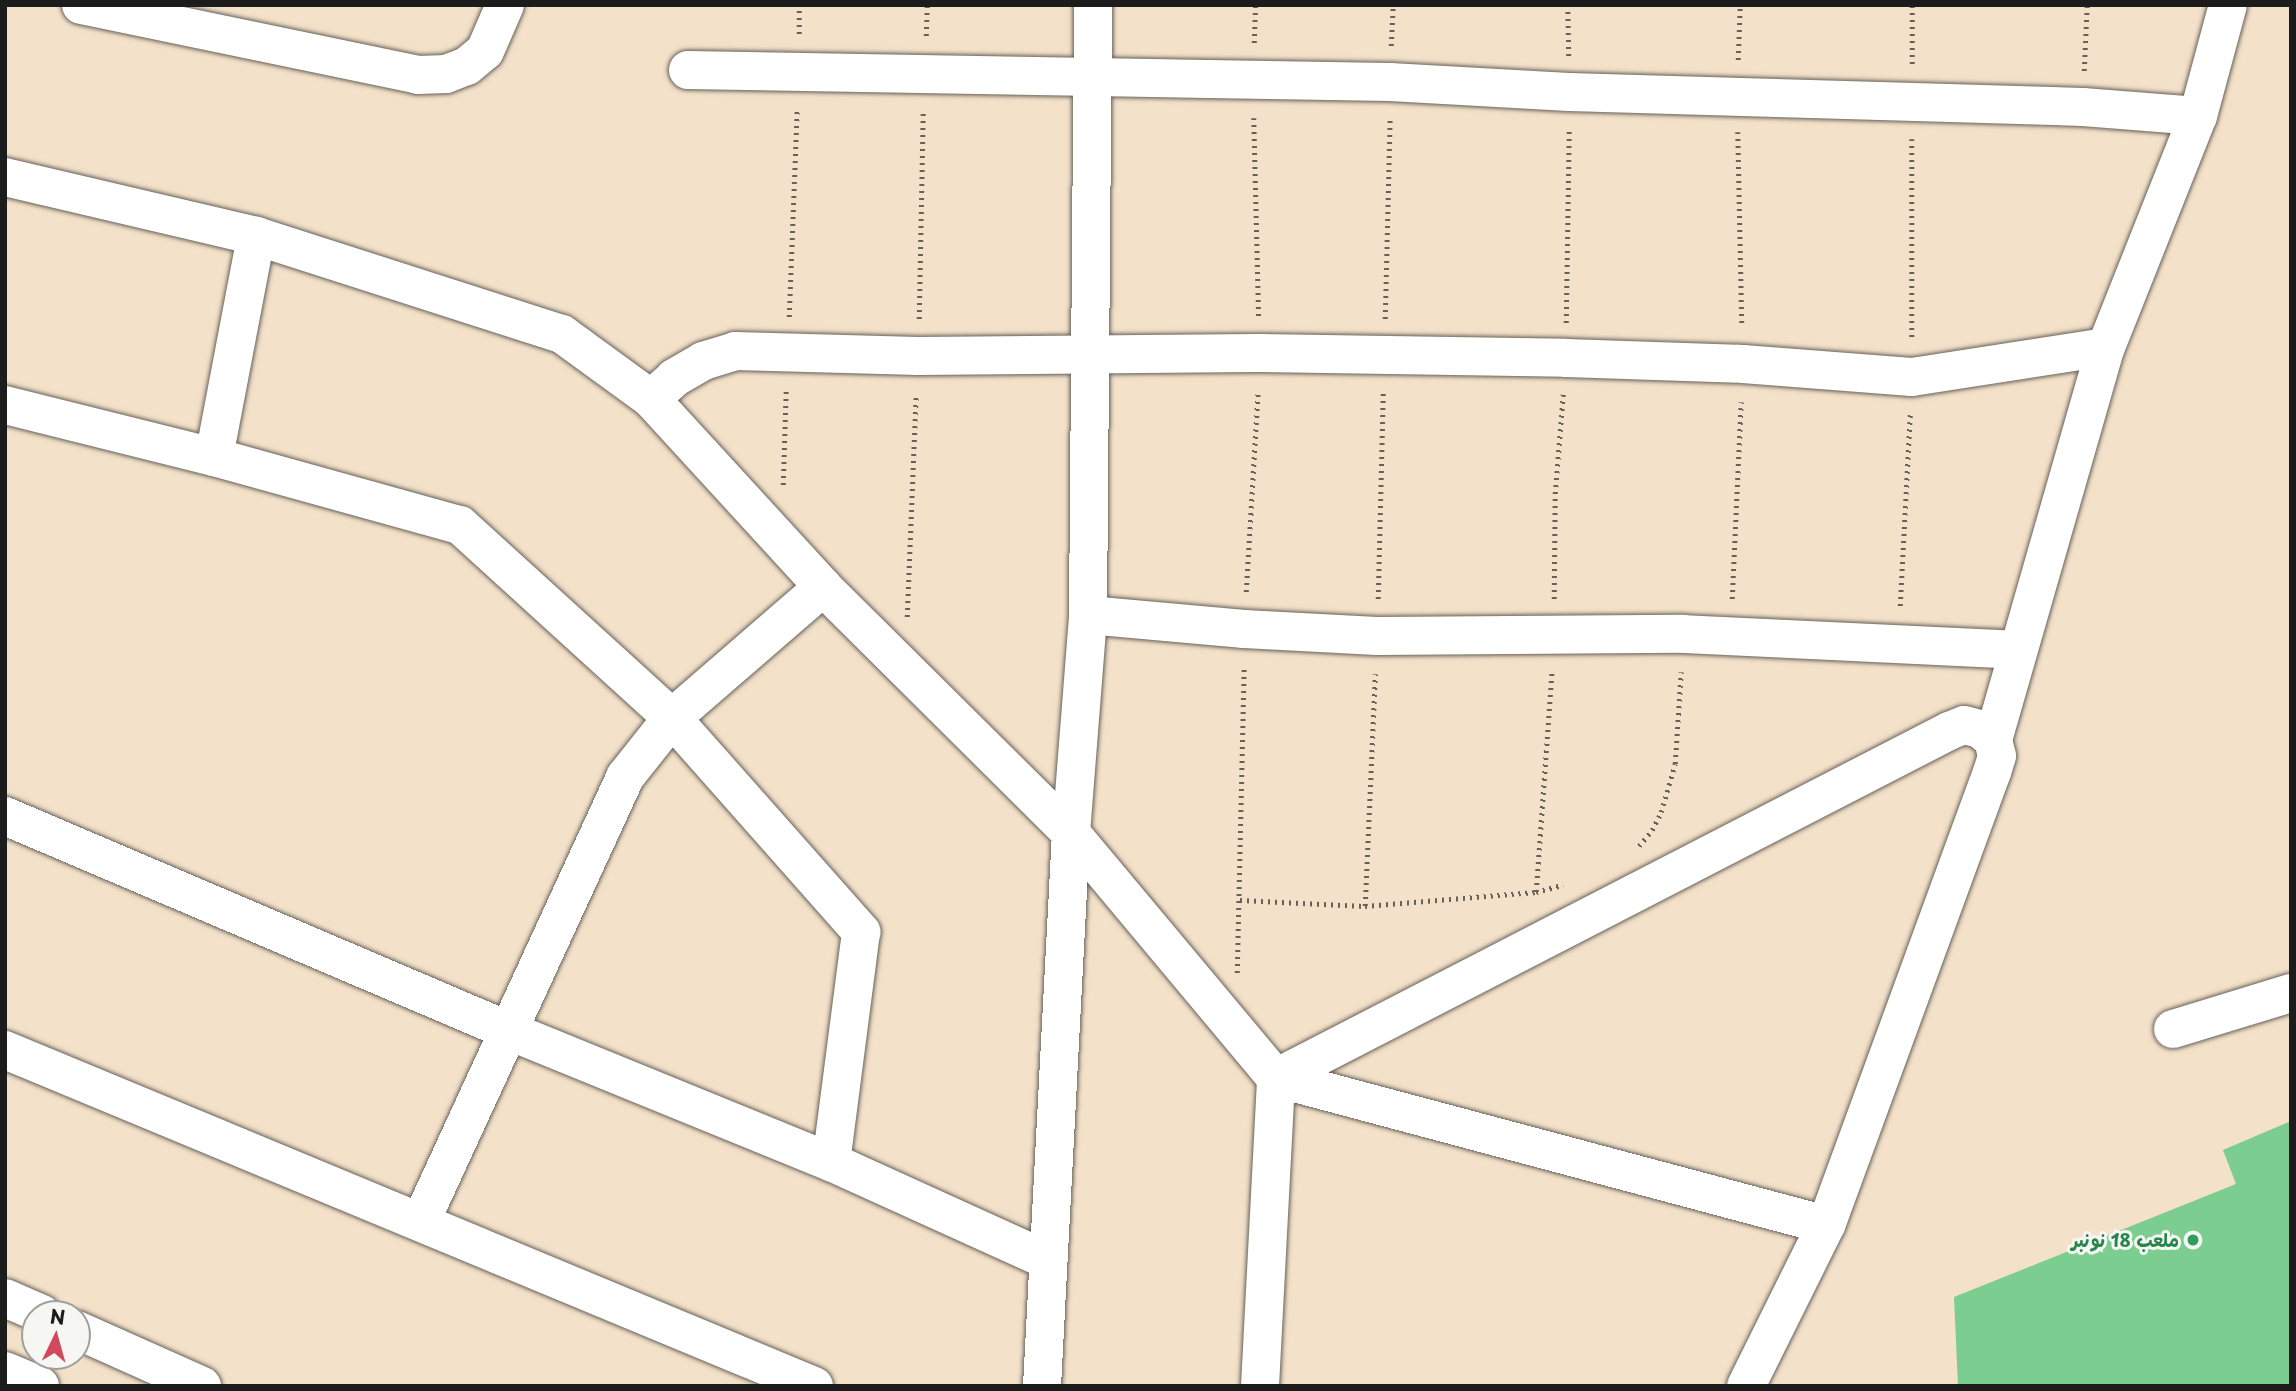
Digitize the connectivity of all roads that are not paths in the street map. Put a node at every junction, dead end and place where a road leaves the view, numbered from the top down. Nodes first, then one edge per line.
1 (81, 5) edge
2 (505, 5) edge
3 (1093, 5) edge
4 (2228, 5) edge
5 (688, 70) dead end
6 (1091, 79) junction
7 (2198, 116) junction
8 (5, 177) edge
9 (256, 236) junction
10 (2106, 347) junction
11 (1090, 356) junction
12 (651, 399) junction
13 (5, 405) edge
14 (214, 457) junction
15 (823, 587) junction
16 (1088, 615) junction
17 (2018, 650) junction
18 (672, 718) junction
19 (1993, 740) junction
20 (5, 816) edge
21 (1071, 833) junction
22 (2291, 993) edge
23 (2173, 1029) dead end
24 (508, 1030) junction
25 (5, 1050) edge
26 (1276, 1078) junction
27 (831, 1162) junction
28 (421, 1220) junction
29 (1826, 1224) junction
30 (1047, 1260) junction
31 (91, 1336) edge
32 (5, 1371) edge
33 (40, 1386) edge
34 (202, 1386) edge
35 (814, 1386) edge
36 (1042, 1386) edge
37 (1260, 1386) edge
38 (1746, 1386) edge

1 - 2 street
3 - 6 street
4 - 7 street
5 - 6 street
6 - 7 street
6 - 11 street
7 - 10 street
8 - 9 street
9 - 12 street
9 - 14 street
10 - 11 street
10 - 17 street
11 - 12 street
11 - 16 street
12 - 15 street
13 - 14 street
14 - 18 street
15 - 18 street
15 - 21 street
16 - 17 street
16 - 21 street
17 - 19 street
18 - 24 street
18 - 27 street
19 - 26 street
19 - 29 street
20 - 24 street
21 - 26 street
21 - 30 street
22 - 23 street
24 - 27 street
24 - 28 street
25 - 28 street
26 - 29 street
26 - 37 street
27 - 30 street
28 - 35 street
29 - 38 street
30 - 36 street
31 - 34 street
32 - 33 street

